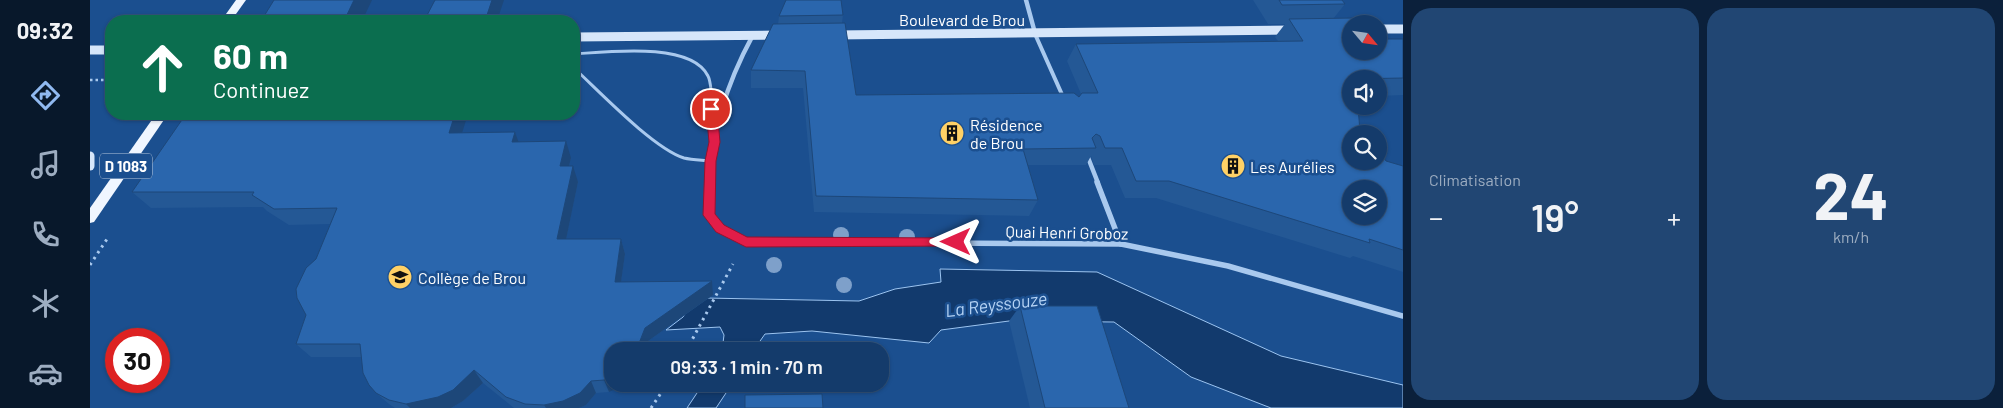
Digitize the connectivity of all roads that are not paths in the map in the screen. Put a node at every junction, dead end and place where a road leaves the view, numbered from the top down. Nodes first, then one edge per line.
1 (241, 0) edge
2 (1026, 0) edge
3 (230, 15) edge
4 (1388, 29) edge
5 (1403, 29) edge
6 (1306, 30) edge
7 (1035, 34) junction
8 (753, 35) junction
9 (792, 35) edge
10 (821, 35) edge
11 (580, 38) edge
12 (90, 50) edge
13 (105, 50) edge
14 (580, 54) edge
15 (580, 74) edge
16 (1065, 102) edge
17 (158, 120) edge
18 (714, 142) junction
19 (1086, 155) edge
20 (90, 156) edge
21 (711, 161) junction
22 (90, 166) edge
23 (90, 218) edge
24 (1121, 244) junction
25 (1403, 316) edge

1 - 3 main road
2 - 7 street
4 - 5 main road
6 - 7 main road, Boulevard de Brou
7 - 10 main road, Boulevard de Brou
7 - 16 street
8 - 9 main road
8 - 11 main road
8 - 18 street, Quai Henri Groboz
12 - 13 main road
14 - 18 lane
15 - 21 lane
17 - 23 main road, D 1083
18 - 21 street, Quai Henri Groboz
19 - 24 street
20 - 22 main road
21 - 24 street, Quai Henri Groboz
24 - 25 street, Quai Henri Groboz

